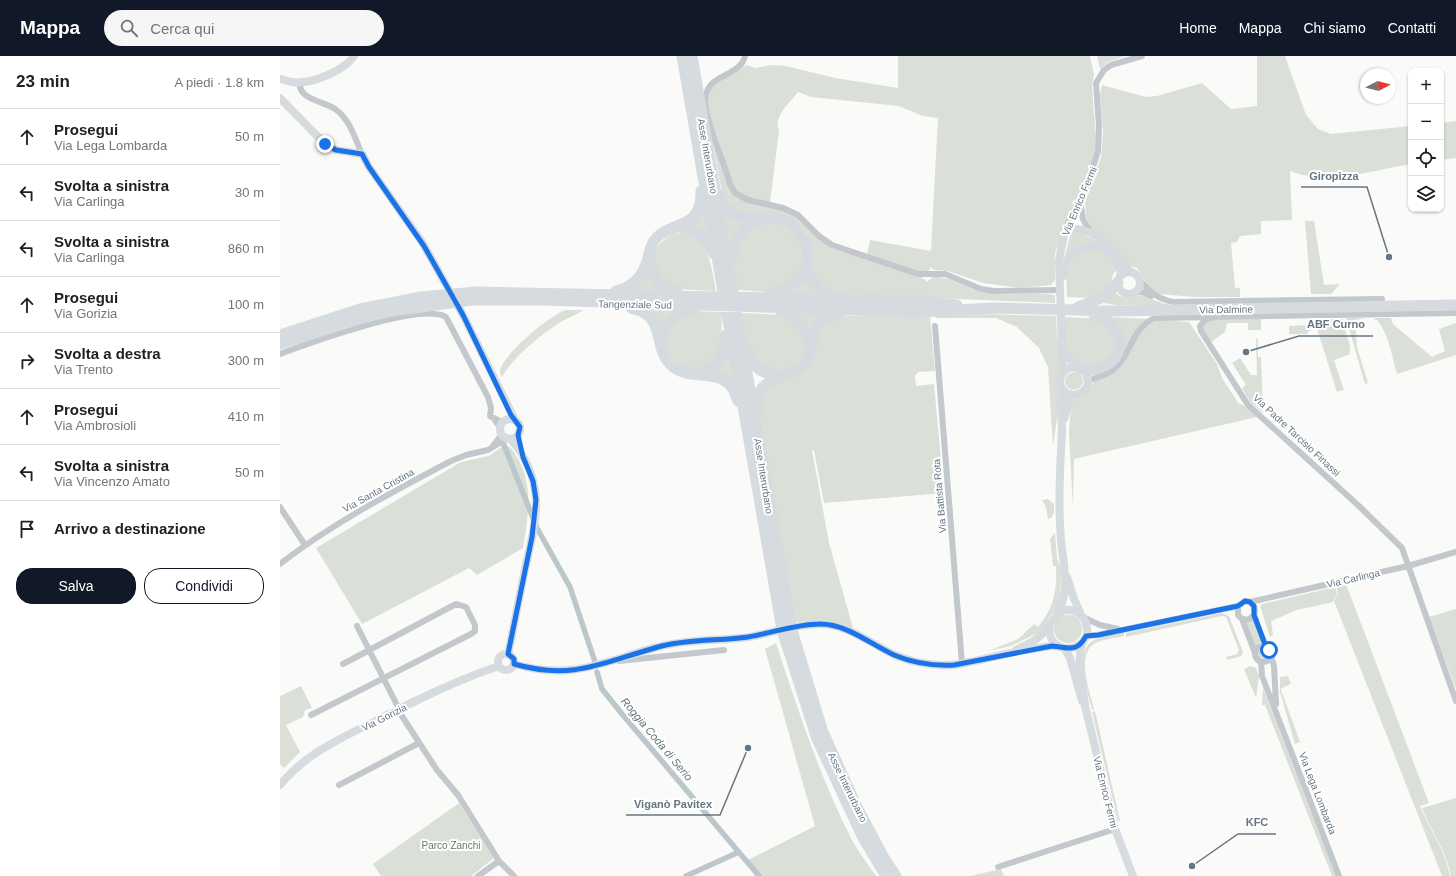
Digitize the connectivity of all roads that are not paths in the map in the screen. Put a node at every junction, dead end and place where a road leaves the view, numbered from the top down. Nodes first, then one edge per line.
1 (354, 56) edge
2 (682, 56) edge
3 (692, 56) edge
4 (745, 56) edge
5 (1142, 56) edge
6 (280, 79) edge
7 (302, 81) junction
8 (280, 98) edge
9 (362, 154) junction
10 (704, 158) junction
11 (1080, 201) junction
12 (763, 218) junction
13 (680, 227) junction
14 (1065, 229) junction
15 (1093, 236) junction
16 (648, 257) junction
17 (717, 260) junction
18 (807, 264) junction
19 (728, 266) junction
20 (1130, 272) junction
21 (1119, 279) junction
22 (1140, 280) junction
23 (1059, 290) junction
24 (1132, 294) junction
25 (687, 295) junction
26 (1158, 298) junction
27 (1456, 298) edge
28 (444, 299) junction
29 (608, 299) junction
30 (1382, 299) joint
31 (865, 300) junction
32 (742, 302) junction
33 (1456, 305) edge
34 (714, 306) junction
35 (995, 308) junction
36 (1068, 310) junction
37 (852, 311) junction
38 (726, 313) junction
39 (1456, 313) edge
40 (1094, 315) junction
41 (1219, 316) junction
42 (1162, 317) junction
43 (934, 326) dead end
44 (326, 329) junction
45 (280, 335) edge
46 (661, 342) junction
47 (280, 344) edge
48 (742, 346) junction
49 (280, 348) edge
50 (809, 348) junction
51 (1063, 351) junction
52 (280, 354) edge
53 (1078, 369) junction
54 (1063, 373) junction
55 (695, 374) junction
56 (780, 376) junction
57 (1088, 382) junction
58 (1064, 391) junction
59 (1075, 395) junction
60 (507, 405) junction
61 (749, 415) junction
62 (515, 420) junction
63 (1062, 428) junction
64 (503, 429) junction
65 (518, 435) junction
66 (523, 457) junction
67 (280, 507) edge
68 (305, 545) junction
69 (1456, 552) edge
70 (280, 564) edge
71 (1408, 566) junction
72 (1066, 571) junction
73 (1250, 602) junction
74 (1238, 606) junction
75 (1058, 613) junction
76 (1254, 615) junction
77 (1083, 617) junction
78 (1242, 619) junction
79 (1050, 623) junction
80 (357, 626) dead end
81 (1119, 630) junction
82 (1084, 639) junction
83 (1266, 647) junction
84 (1042, 648) junction
85 (1062, 648) junction
86 (369, 650) junction
87 (724, 650) dead end
88 (1255, 653) junction
89 (508, 654) junction
90 (1006, 655) junction
91 (1271, 656) junction
92 (616, 661) junction
93 (1261, 662) junction
94 (343, 664) dead end
95 (514, 664) junction
96 (962, 664) junction
97 (499, 666) junction
98 (1072, 666) junction
99 (594, 667) joint
100 (384, 679) junction
101 (1456, 701) edge
102 (1085, 706) junction
103 (398, 710) junction
104 (311, 715) dead end
105 (1278, 718) junction
106 (419, 743) junction
107 (280, 785) edge
108 (339, 785) dead end
109 (1114, 829) junction
110 (499, 861) junction
111 (998, 867) dead end
112 (478, 876) edge
113 (514, 876) edge
114 (886, 876) edge
115 (896, 876) edge
116 (1133, 876) edge
117 (1339, 876) edge

1 - 7 street
2 - 10 highway, Asse Interurbano
3 - 10 highway, Asse Interurbano
4 - 23 street
5 - 11 street, Via Enrico Fermi
6 - 7 street
7 - 9 street
8 - 9 street
9 - 60 street
10 - 12 highway
10 - 13 highway
10 - 17 highway, Asse Interurbano
10 - 19 highway, Asse Interurbano
11 - 14 street, Via Enrico Fermi
11 - 15 street
12 - 18 highway
12 - 19 highway
13 - 16 highway
13 - 17 highway
14 - 15 street
14 - 23 street, Via Enrico Fermi
15 - 20 street
16 - 25 highway
16 - 29 highway
17 - 38 highway, Asse Interurbano
18 - 31 highway
18 - 32 highway
19 - 48 highway, Asse Interurbano
20 - 21 street
20 - 22 street
21 - 23 street
21 - 24 street
21 - 36 highway
22 - 24 street
22 - 26 street
23 - 51 street, Via Enrico Fermi
24 - 26 street
25 - 29 highway, Tangenziale Sud
25 - 32 highway, Tangenziale Sud
26 - 30 street
27 - 30 highway
28 - 29 highway, Tangenziale Sud
28 - 44 highway, Tangenziale Sud
28 - 45 highway, Tangenziale Sud
29 - 34 highway, Tangenziale Sud
29 - 46 highway
31 - 32 highway, Tangenziale Sud
31 - 35 highway, Tangenziale Sud
32 - 34 highway, Tangenziale Sud
32 - 37 highway, Tangenziale Sud
32 - 50 highway
33 - 36 highway, Via Dalmine
34 - 46 highway
35 - 36 highway, Via Dalmine
35 - 37 highway, Tangenziale Sud
36 - 40 highway
37 - 50 highway
38 - 55 highway
38 - 61 highway, Asse Interurbano
39 - 41 street
40 - 42 highway
40 - 53 highway
41 - 42 street
41 - 71 street, Via Padre Tarcisio Finassi
42 - 57 street
43 - 96 street, Via Battista Rota
44 - 47 highway, Tangenziale Sud
44 - 49 highway
46 - 55 highway
48 - 56 highway
48 - 61 highway, Asse Interurbano
50 - 56 highway
51 - 53 street
51 - 54 street, Via Enrico Fermi
52 - 64 street
53 - 54 street
53 - 57 street
54 - 58 street, Via Enrico Fermi
55 - 61 highway
56 - 61 highway
57 - 59 street, Via Enrico Fermi
58 - 59 street
58 - 63 street, Via Enrico Fermi
59 - 63 street, Via Enrico Fermi
60 - 62 street
60 - 64 street
61 - 114 highway, Asse Interurbano
61 - 115 highway, Asse Interurbano
62 - 64 street
62 - 65 street
63 - 72 street, Via Enrico Fermi
64 - 65 street
64 - 66 street
64 - 68 street, Via Santa Cristina
65 - 66 street
66 - 89 street
67 - 68 street
68 - 70 street, Via Santa Cristina
69 - 71 street, Via Carlinga
71 - 73 street, Via Carlinga
71 - 101 street, Via Padre Tarcisio Finassi
72 - 75 street, Via Enrico Fermi
72 - 77 street, Via Enrico Fermi
73 - 74 street, Via Carlinga
73 - 76 street
74 - 78 street
74 - 81 street, Via Carlinga
75 - 77 street, Via Carlinga
75 - 79 street, Via Carlinga
76 - 78 street
76 - 83 street, Via Lega Lombarda
77 - 81 street, Via Carlinga
77 - 82 street
78 - 88 street, Via Lega Lombarda
79 - 85 street
79 - 90 street, Via Carlinga
80 - 86 street
81 - 82 street, Via Carlinga
82 - 85 street, Via Carlinga
82 - 102 street, Via Enrico Fermi
83 - 88 street
83 - 91 street, Via Lega Lombarda
84 - 85 street, Via Carlinga
84 - 90 street, Via Carlinga
84 - 98 street, Via Carlinga
85 - 98 street, Via Enrico Fermi
86 - 94 street
86 - 100 street
86 - 100 street
87 - 92 street
88 - 93 street, Via Lega Lombarda
89 - 95 street
89 - 97 street
90 - 96 street, Via Carlinga
91 - 93 street
91 - 105 street, Via Lega Lombarda
92 - 96 street, Via Carlinga
92 - 99 street, Via Carlinga
93 - 105 street, Via Lega Lombarda
95 - 97 street, Via Gorizia
95 - 99 street, Via Gorizia
97 - 103 street, Via Gorizia
98 - 102 street, Via Enrico Fermi
100 - 103 street
100 - 104 street
102 - 109 street, Via Enrico Fermi
103 - 106 street
103 - 107 street, Via Gorizia
105 - 117 street, Via Lega Lombarda
106 - 108 street
106 - 110 street
109 - 111 street
109 - 116 street, Via Enrico Fermi
110 - 112 street
110 - 113 street

